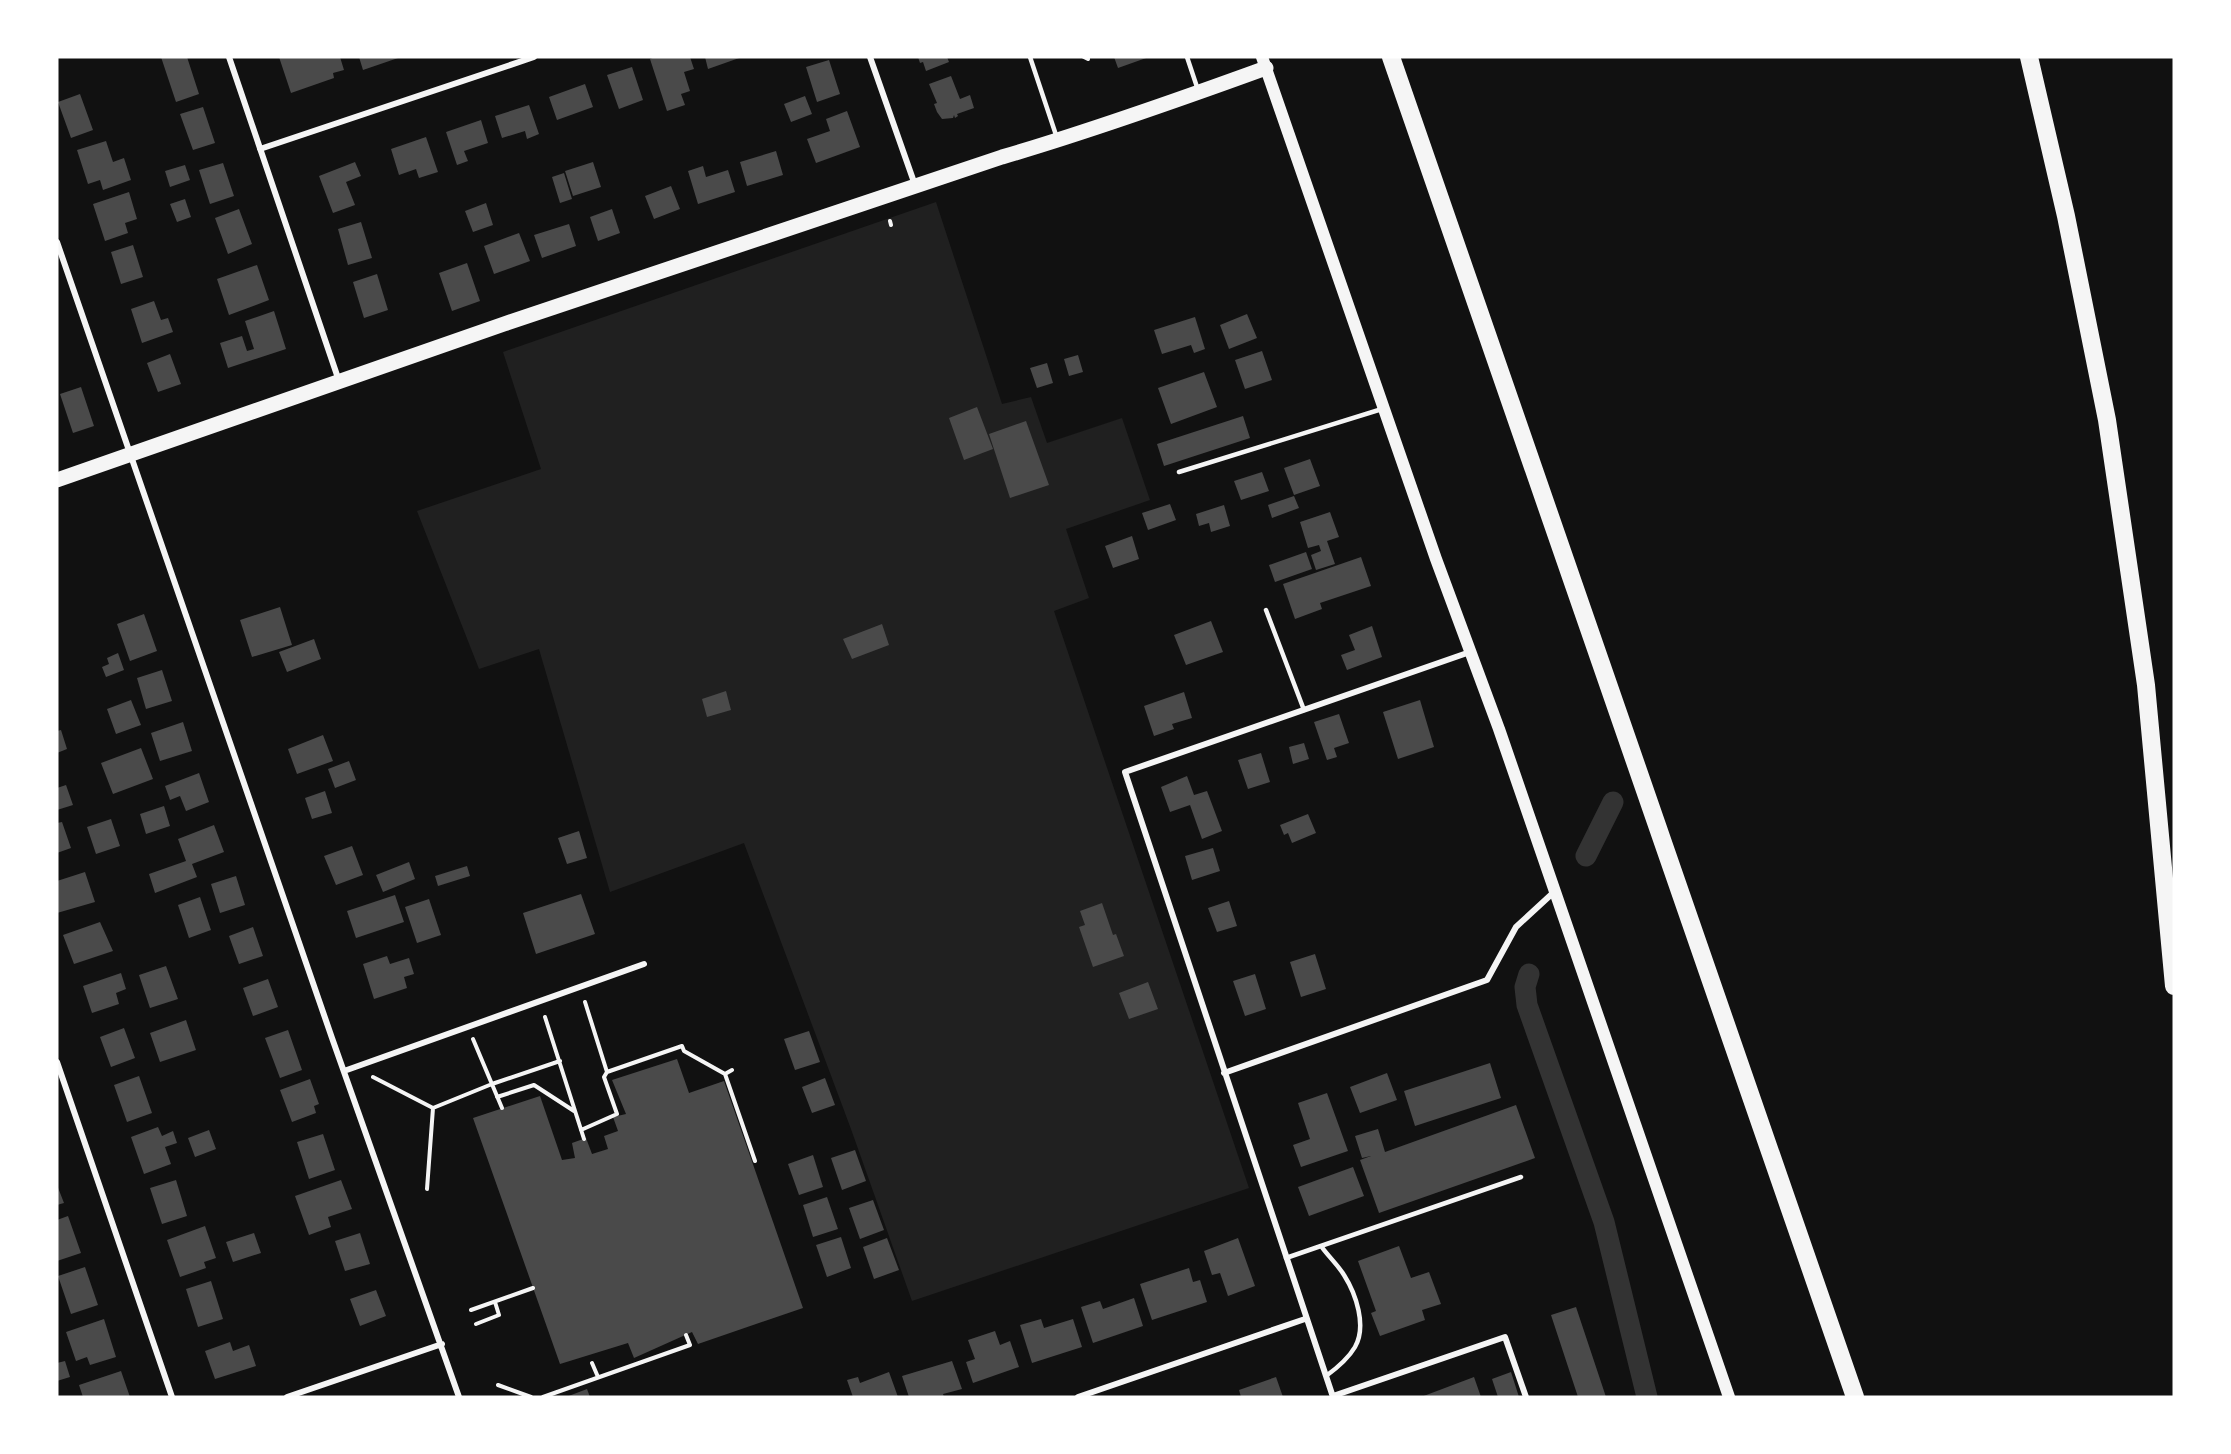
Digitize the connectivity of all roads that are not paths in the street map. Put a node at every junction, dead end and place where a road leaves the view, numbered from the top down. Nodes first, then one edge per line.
1 (228, 57) edge
2 (534, 57) edge
3 (870, 57) edge
4 (1030, 57) edge
5 (1187, 57) edge
6 (1391, 57) edge
7 (2029, 57) edge
8 (1264, 63) edge
9 (1199, 92) junction
10 (1058, 140) junction
11 (260, 149) junction
12 (915, 186) junction
13 (57, 242) edge
14 (340, 381) junction
15 (1384, 408) junction
16 (131, 454) junction
17 (1179, 472) dead end
18 (57, 480) edge
19 (1266, 610) dead end
20 (1470, 652) junction
21 (1304, 710) junction
22 (1554, 892) junction
23 (644, 964) dead end
24 (2174, 986) edge
25 (57, 1062) edge
26 (344, 1071) junction
27 (1224, 1073) junction
28 (1521, 1177) dead end
29 (1321, 1246) junction
30 (1286, 1258) junction
31 (1305, 1319) junction
32 (442, 1344) junction
33 (1326, 1376) junction
34 (172, 1397) edge
35 (287, 1397) edge
36 (459, 1397) edge
37 (1078, 1397) edge
38 (1333, 1397) edge
39 (1526, 1397) edge
40 (1729, 1397) edge
41 (1855, 1397) edge

1 - 11 street
2 - 11 street
3 - 12 street
4 - 10 lane
5 - 9 lane
6 - 41 highway
7 - 24 highway
8 - 9 main road
8 - 15 main road
9 - 10 main road
10 - 12 main road
11 - 14 street
12 - 14 main road
13 - 16 street
14 - 16 main road
15 - 17 lane
15 - 20 main road
16 - 18 main road
16 - 26 street
19 - 21 lane
20 - 21 street
20 - 22 main road
21 - 27 street
22 - 27 street
22 - 40 main road
23 - 26 street
25 - 34 street
26 - 32 street
27 - 30 street
28 - 29 lane
29 - 30 lane
29 - 33 lane
30 - 31 street
31 - 33 street
31 - 37 street
32 - 35 street
32 - 36 street
33 - 38 street
38 - 39 street

